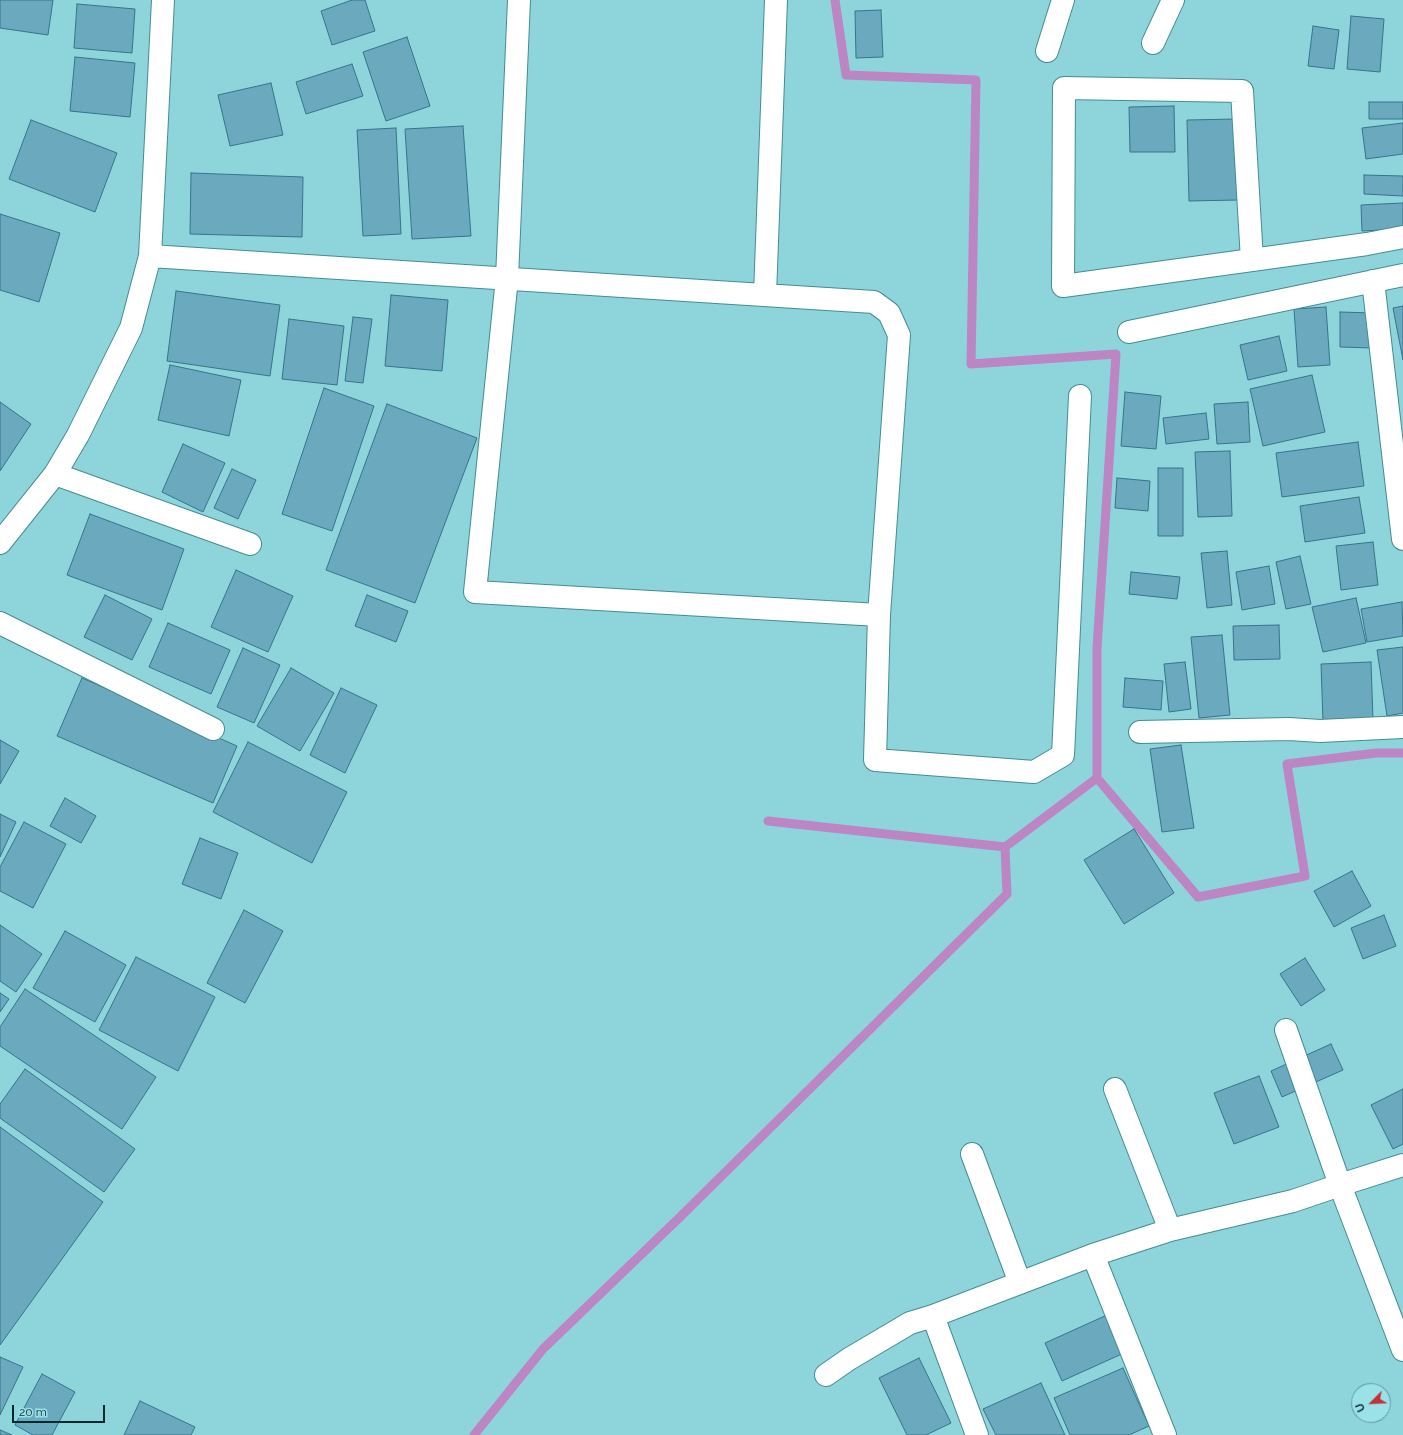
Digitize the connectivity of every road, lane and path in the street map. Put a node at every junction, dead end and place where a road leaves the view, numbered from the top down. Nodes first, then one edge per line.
1 (163, 0) edge
2 (519, 0) edge
3 (776, 0) edge
4 (1063, 0) edge
5 (1173, 0) edge
6 (1153, 43) dead end
7 (1047, 51) dead end
8 (1403, 237) edge
9 (150, 256) junction
10 (1252, 260) junction
11 (1403, 275) edge
12 (507, 278) junction
13 (1373, 281) junction
14 (765, 295) junction
15 (1129, 332) dead end
16 (1080, 396) dead end
17 (55, 474) junction
18 (1403, 538) edge
19 (0, 543) edge
20 (250, 544) dead end
21 (879, 615) junction
22 (0, 623) edge
23 (1403, 727) edge
24 (213, 729) dead end
25 (1140, 732) dead end
26 (1286, 1030) dead end
27 (1115, 1089) dead end
28 (972, 1154) dead end
29 (1403, 1165) edge
30 (1340, 1184) junction
31 (1170, 1230) junction
32 (1093, 1255) junction
33 (1020, 1283) junction
34 (933, 1316) junction
35 (1403, 1350) edge
36 (826, 1375) dead end
37 (977, 1435) edge
38 (1165, 1435) edge

1 - 9 street
2 - 12 street
3 - 14 street
4 - 7 street
5 - 6 street
8 - 10 street
9 - 12 street
9 - 17 street
10 - 10 street
11 - 13 street
12 - 14 street
12 - 21 street
13 - 15 street
13 - 18 street
14 - 21 street
16 - 21 street
17 - 19 street
17 - 20 street
22 - 24 street
23 - 25 street
26 - 30 street
27 - 31 street
28 - 33 street
29 - 30 street
30 - 31 street
30 - 35 street
31 - 32 street
32 - 33 street
32 - 38 street
33 - 34 street
34 - 36 street
34 - 37 street

